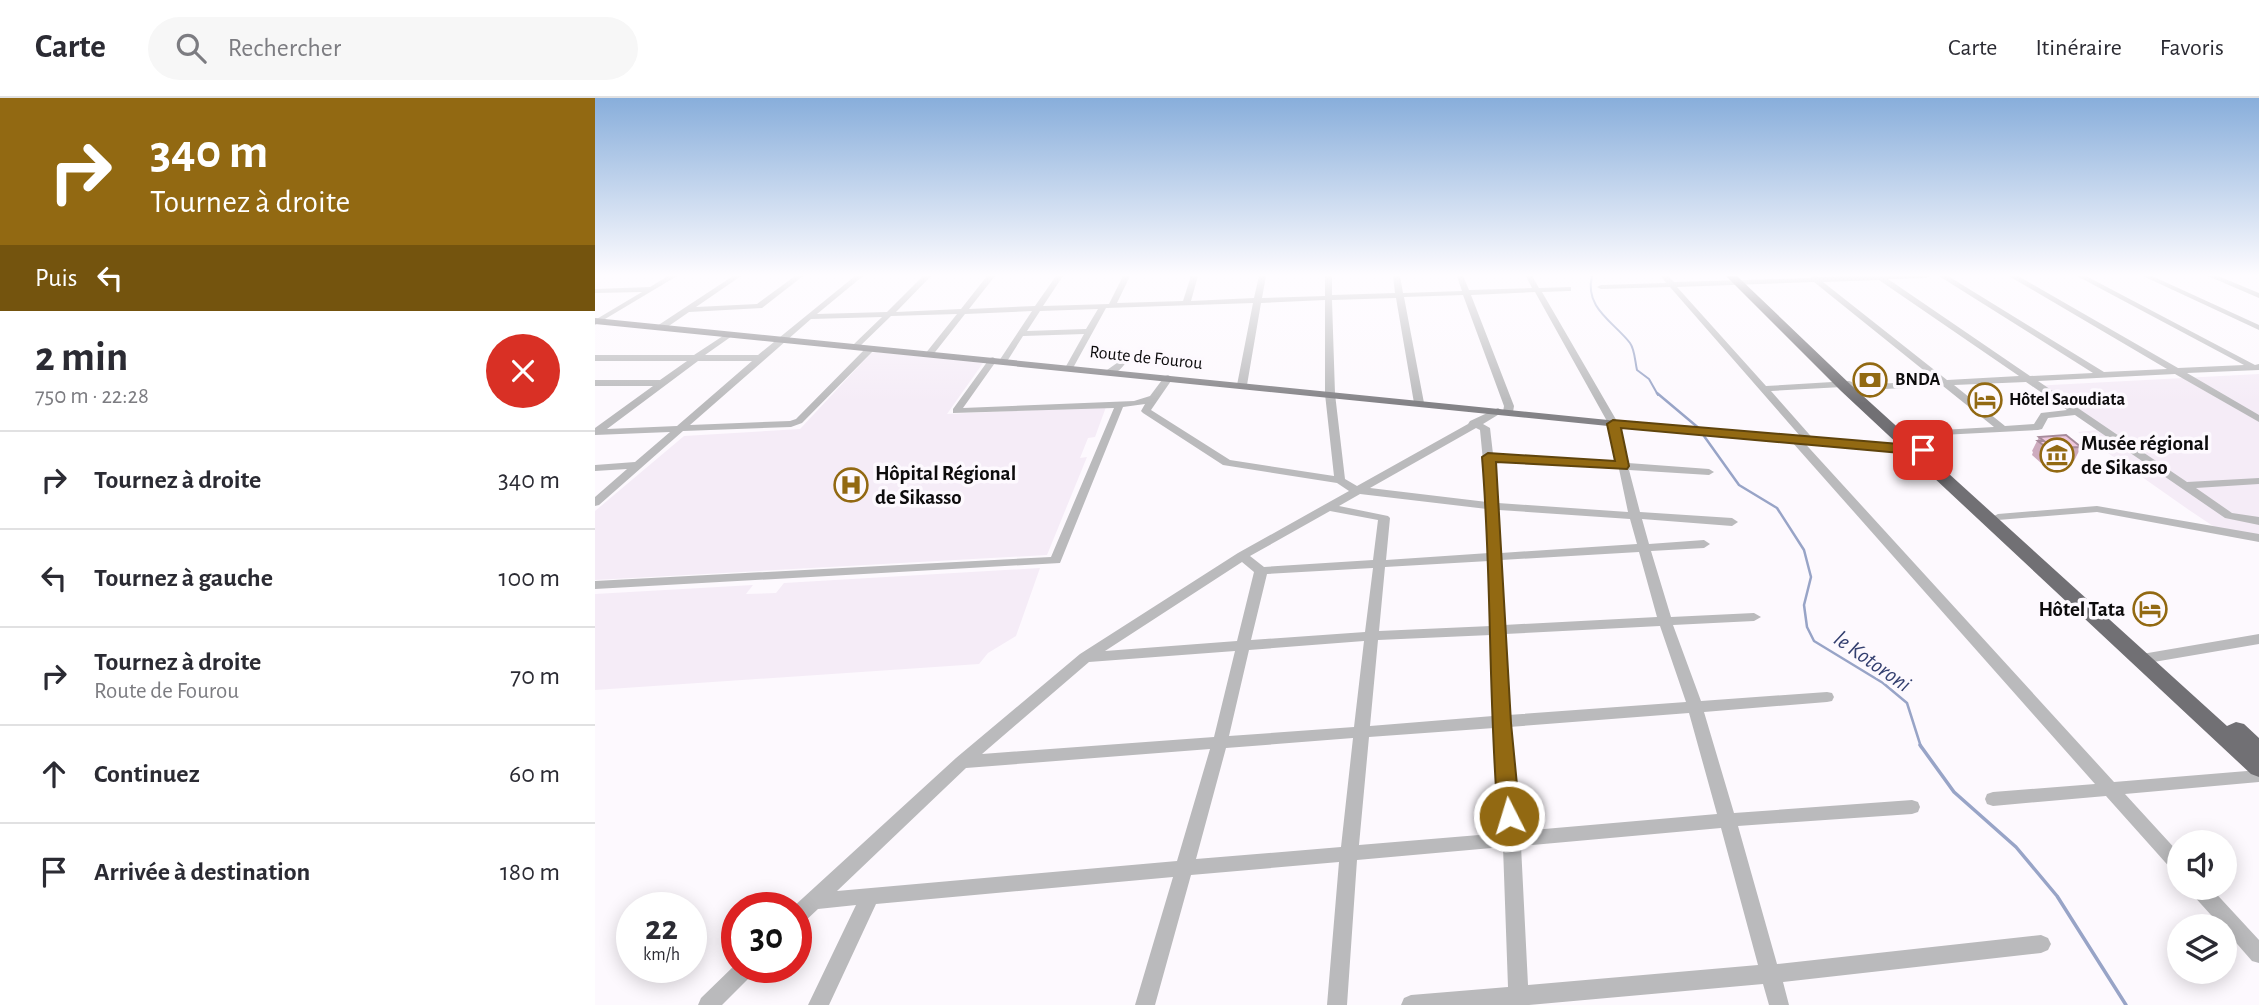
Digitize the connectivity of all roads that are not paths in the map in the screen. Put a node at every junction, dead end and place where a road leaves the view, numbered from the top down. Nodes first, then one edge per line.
1 (674, 318) edge
2 (810, 318) edge
3 (886, 318) edge
4 (956, 318) edge
5 (1032, 318) edge
6 (1098, 318) edge
7 (1255, 318) edge
8 (1330, 318) edge
9 (1405, 318) edge
10 (1476, 318) edge
11 (1553, 318) edge
12 (1701, 318) edge
13 (1780, 318) edge
14 (1864, 318) edge
15 (1939, 318) edge
16 (2011, 318) edge
17 (2086, 318) edge
18 (2161, 318) edge
19 (2238, 318) edge
20 (596, 322) edge
21 (660, 327) junction
22 (2259, 328) edge
23 (1089, 331) junction
24 (729, 334) junction
25 (1022, 334) junction
26 (782, 339) junction
27 (857, 346) junction
28 (871, 348) junction
29 (929, 354) junction
30 (1126, 354) dead end
31 (595, 358) edge
32 (697, 358) junction
33 (762, 358) junction
34 (998, 360) junction
35 (1069, 368) junction
36 (2256, 369) edge
37 (1110, 372) junction
38 (2181, 373) junction
39 (2104, 376) junction
40 (1168, 378) junction
41 (2259, 378) edge
42 (2027, 380) junction
43 (595, 383) edge
44 (661, 383) junction
45 (1945, 384) junction
46 (1242, 385) junction
47 (1852, 386) junction
48 (1764, 389) junction
49 (1331, 394) junction
50 (1153, 398) junction
51 (1419, 403) junction
52 (1120, 404) junction
53 (1503, 412) junction
54 (2075, 412) junction
55 (2259, 419) edge
56 (1473, 423) junction
57 (1613, 424) junction
58 (680, 429) junction
59 (2003, 429) junction
60 (596, 432) edge
61 (1906, 435) junction
62 (1804, 441) junction
63 (1918, 451) junction
64 (1488, 457) junction
65 (639, 465) junction
66 (1622, 466) junction
67 (595, 468) edge
68 (1709, 472) dead end
69 (1340, 480) junction
70 (2259, 481) edge
71 (2184, 486) junction
72 (1356, 491) junction
73 (595, 503) edge
74 (1493, 506) junction
75 (1327, 507) junction
76 (1635, 516) junction
77 (1998, 517) junction
78 (2259, 521) edge
79 (1733, 522) dead end
80 (2259, 538) edge
81 (1704, 544) dead end
82 (1645, 548) junction
83 (1242, 556) junction
84 (1494, 557) junction
85 (1379, 564) junction
86 (1261, 571) junction
87 (595, 585) edge
88 (1754, 617) dead end
89 (1665, 621) junction
90 (1497, 631) junction
91 (1374, 636) junction
92 (2259, 639) edge
93 (1246, 645) junction
94 (1085, 657) junction
95 (2149, 658) junction
96 (1827, 697) dead end
97 (1696, 709) junction
98 (1501, 723) junction
99 (1362, 730) junction
100 (1220, 743) junction
101 (2259, 751) edge
102 (962, 762) junction
103 (2259, 768) edge
104 (2259, 776) edge
105 (2108, 789) junction
106 (1993, 799) dead end
107 (1912, 807) dead end
108 (1728, 820) junction
109 (1512, 839) junction
110 (1349, 853) junction
111 (2167, 853) edge
112 (1184, 867) junction
113 (870, 896) junction
114 (2210, 900) edge
115 (813, 901) joint
116 (2042, 944) dead end
117 (2259, 954) edge
118 (1770, 974) junction
119 (730, 983) edge
120 (1519, 1000) edge
121 (708, 1005) edge
122 (818, 1005) edge
123 (1145, 1005) edge
124 (1337, 1005) edge
125 (1411, 1005) edge
126 (1779, 1005) edge

1 - 21 street
2 - 26 street
3 - 27 street
4 - 29 street
5 - 25 street
6 - 23 street
7 - 46 street
8 - 49 street
9 - 51 street
10 - 53 street
11 - 57 street
12 - 48 street
13 - 47 highway
14 - 45 street
15 - 42 street
16 - 39 street
17 - 38 street
18 - 36 street
19 - 22 street
20 - 21 main road, Route de Fourou
21 - 24 main road, Route de Fourou
23 - 25 street
23 - 35 street
24 - 26 main road, Route de Fourou
24 - 32 street
25 - 34 street
26 - 27 main road, Route de Fourou
26 - 33 street
27 - 28 main road, Route de Fourou
28 - 29 main road, Route de Fourou
28 - 58 street
29 - 34 main road, Route de Fourou
30 - 37 street
31 - 32 street
32 - 33 street
32 - 44 street
33 - 58 street
34 - 35 main road, Route de Fourou
34 - 52 street
35 - 37 main road, Route de Fourou
36 - 38 street
36 - 41 street
37 - 40 main road, Route de Fourou
38 - 39 street
38 - 55 street
39 - 42 street
40 - 46 main road, Route de Fourou
40 - 50 street
42 - 45 street
42 - 54 street
43 - 44 street
44 - 60 street
45 - 47 street
45 - 59 street
46 - 49 main road, Route de Fourou
47 - 48 street
47 - 61 highway
47 - 63 highway
48 - 62 street
49 - 51 main road, Route de Fourou
49 - 69 street
50 - 52 street
50 - 69 street
51 - 53 main road, Route de Fourou
52 - 87 street
53 - 56 street
53 - 57 main road, Route de Fourou
54 - 59 street
54 - 71 street
56 - 64 street
56 - 72 street
57 - 62 main road, Route de Fourou
57 - 66 street
58 - 60 street
58 - 65 street
59 - 61 street
61 - 63 highway
62 - 63 main road, Route de Fourou
62 - 105 street
63 - 77 highway
63 - 95 highway
64 - 66 street
64 - 74 street
65 - 67 street
65 - 73 street
66 - 68 street
66 - 76 street
69 - 72 street
70 - 71 street
71 - 78 street
72 - 74 street
72 - 75 street
74 - 76 street
74 - 84 street
75 - 83 street
75 - 85 street
76 - 79 street
76 - 82 street
77 - 80 street
77 - 95 highway
81 - 82 street
82 - 84 street
82 - 89 street
83 - 86 street
83 - 94 street
84 - 85 street
84 - 90 street
85 - 86 street
85 - 91 street
86 - 93 street
88 - 89 street
89 - 90 street
89 - 97 street
90 - 91 street
90 - 98 street
91 - 93 street
91 - 99 street
92 - 95 street
93 - 94 street
93 - 100 street
94 - 102 street
95 - 101 highway
95 - 103 highway
96 - 97 street
97 - 98 street
97 - 108 street
98 - 99 street
98 - 109 street
99 - 100 street
99 - 110 street
100 - 102 street
100 - 112 street
102 - 115 street
104 - 105 street
105 - 106 street
105 - 111 street
107 - 108 street
108 - 109 street
108 - 118 street
109 - 110 street
109 - 120 street
110 - 112 street
110 - 124 street
112 - 113 street
112 - 123 street
113 - 115 street
113 - 122 street
114 - 117 street
116 - 118 street
118 - 120 street
118 - 126 street
119 - 121 street
120 - 125 street

